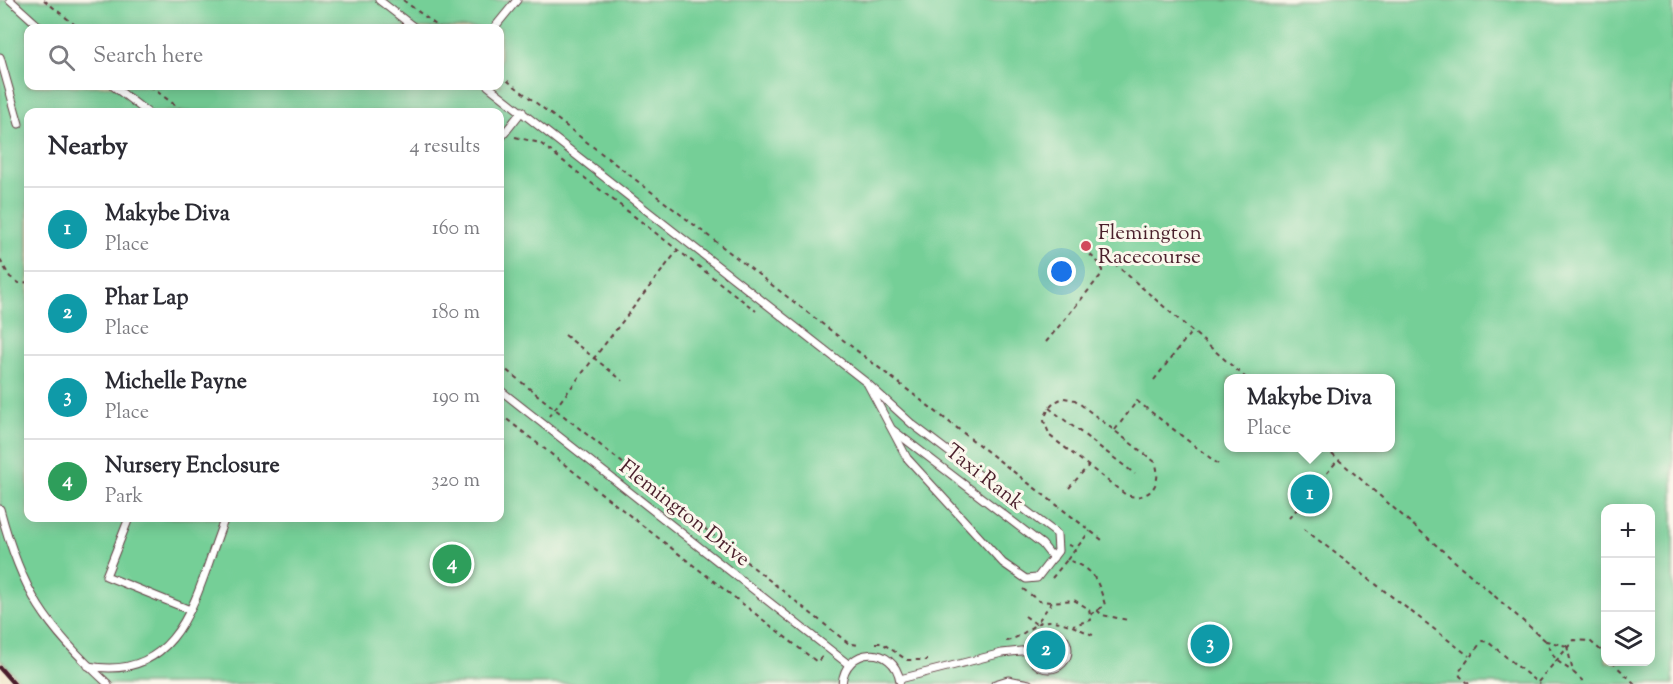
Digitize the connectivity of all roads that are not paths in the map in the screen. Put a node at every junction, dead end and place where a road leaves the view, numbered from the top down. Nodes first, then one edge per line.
1 (10, 0) edge
2 (379, 0) edge
3 (517, 0) edge
4 (37, 24) edge
5 (410, 24) edge
6 (497, 24) edge
7 (0, 57) edge
8 (118, 90) edge
9 (493, 90) edge
10 (142, 108) edge
11 (522, 111) junction
12 (19, 124) dead end
13 (504, 134) edge
14 (867, 383) junction
15 (504, 393) edge
16 (891, 428) junction
17 (0, 509) edge
18 (127, 522) edge
19 (223, 522) edge
20 (1053, 558) junction
21 (190, 610) junction
22 (1030, 650) junction
23 (848, 664) junction
24 (88, 666) junction
25 (900, 682) edge
26 (108, 684) edge
27 (842, 684) edge
28 (994, 684) edge
29 (1029, 684) edge

1 - 4 lane
2 - 5 lane
3 - 6 lane
7 - 12 lane
8 - 10 lane
9 - 11 lane
11 - 13 lane
11 - 14 lane
14 - 16 lane
14 - 20 lane
15 - 23 lane, Flemington Drive
16 - 20 lane, Taxi Rank
16 - 20 lane
17 - 24 lane
18 - 21 lane
19 - 21 lane
21 - 24 lane
22 - 22 lane
22 - 25 lane
23 - 25 lane
23 - 27 lane
24 - 26 lane
28 - 29 lane

